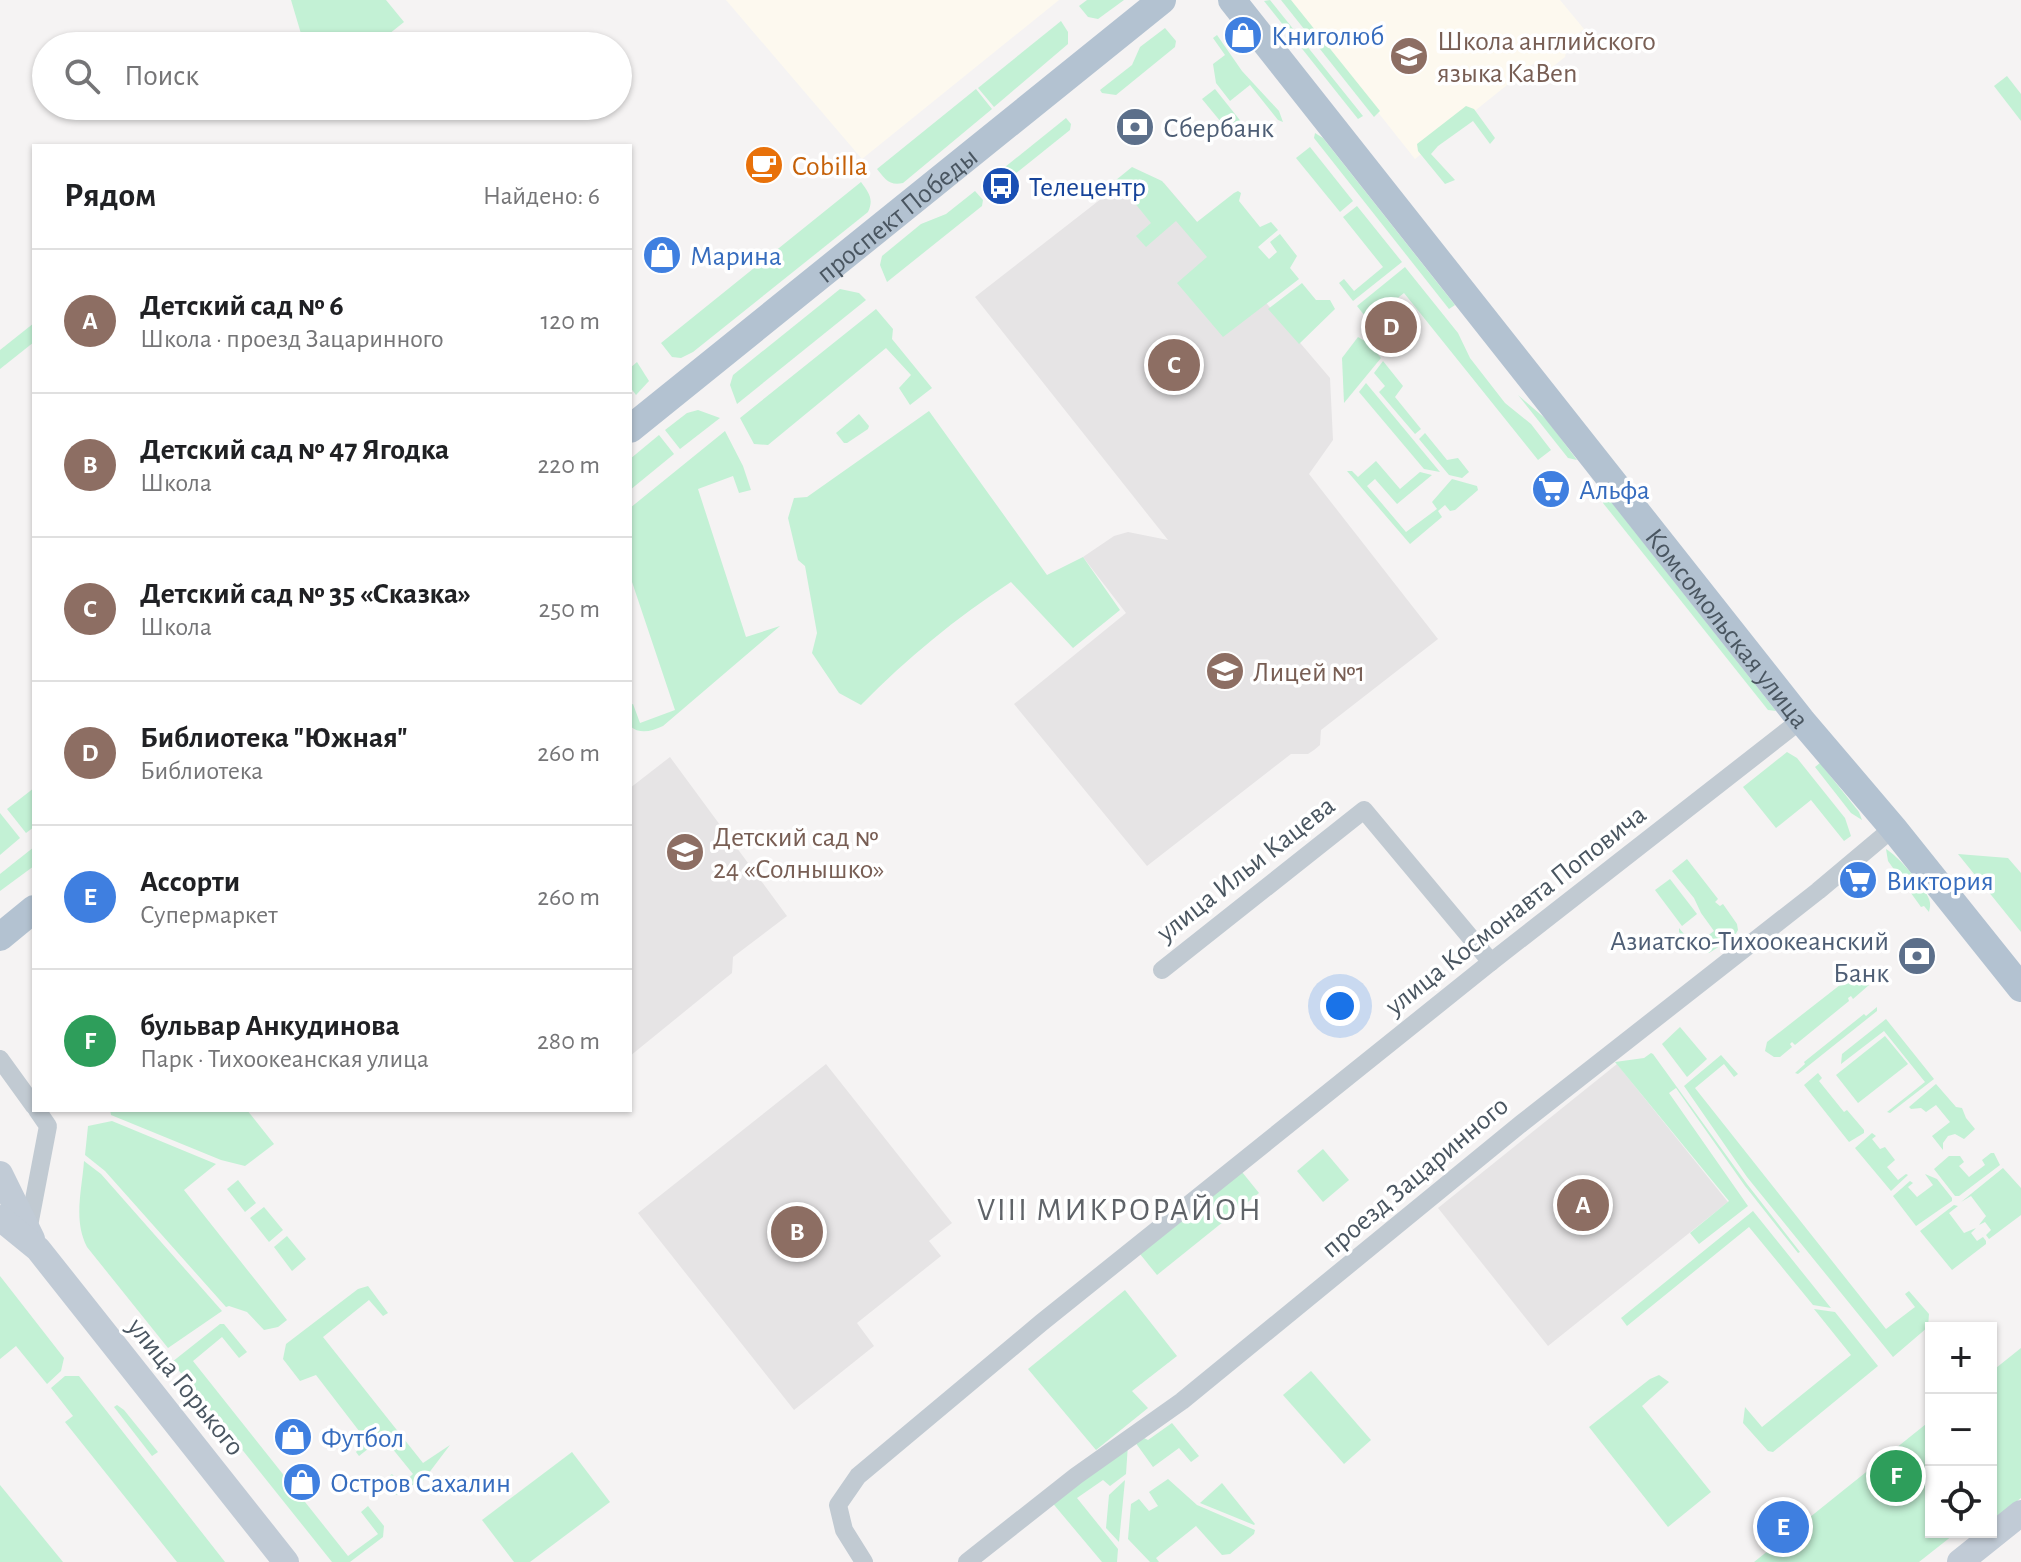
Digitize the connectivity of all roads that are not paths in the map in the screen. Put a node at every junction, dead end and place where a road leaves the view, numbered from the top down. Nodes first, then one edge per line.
1 (1162, 0) edge
2 (1232, 0) edge
3 (632, 427) edge
4 (1801, 720) junction
5 (1893, 828) junction
6 (32, 911) edge
7 (0, 937) edge
8 (1491, 962) junction
9 (1162, 970) dead end
10 (2021, 988) edge
11 (0, 1059) edge
12 (32, 1103) edge
13 (39, 1112) edge
14 (0, 1174) edge
15 (0, 1218) edge
16 (33, 1240) junction
17 (2021, 1513) edge
18 (276, 1559) edge
19 (864, 1562) edge
20 (967, 1562) edge
21 (1960, 1562) edge

1 - 3 main road, проспект Победы
2 - 4 main road, Комсомольская улица
4 - 5 main road, Комсомольская улица
4 - 8 street, улица Космонавта Поповича
5 - 10 main road, Комсомольская улица
5 - 20 street, проезд Зацаринного
6 - 7 main road
8 - 9 street, улица Ильи Кацева
8 - 19 street, улица Космонавта Поповича
11 - 12 street
13 - 16 street
14 - 16 main road, улица Горького
15 - 16 main road, улица Горького
16 - 18 main road, улица Горького
17 - 21 main road

